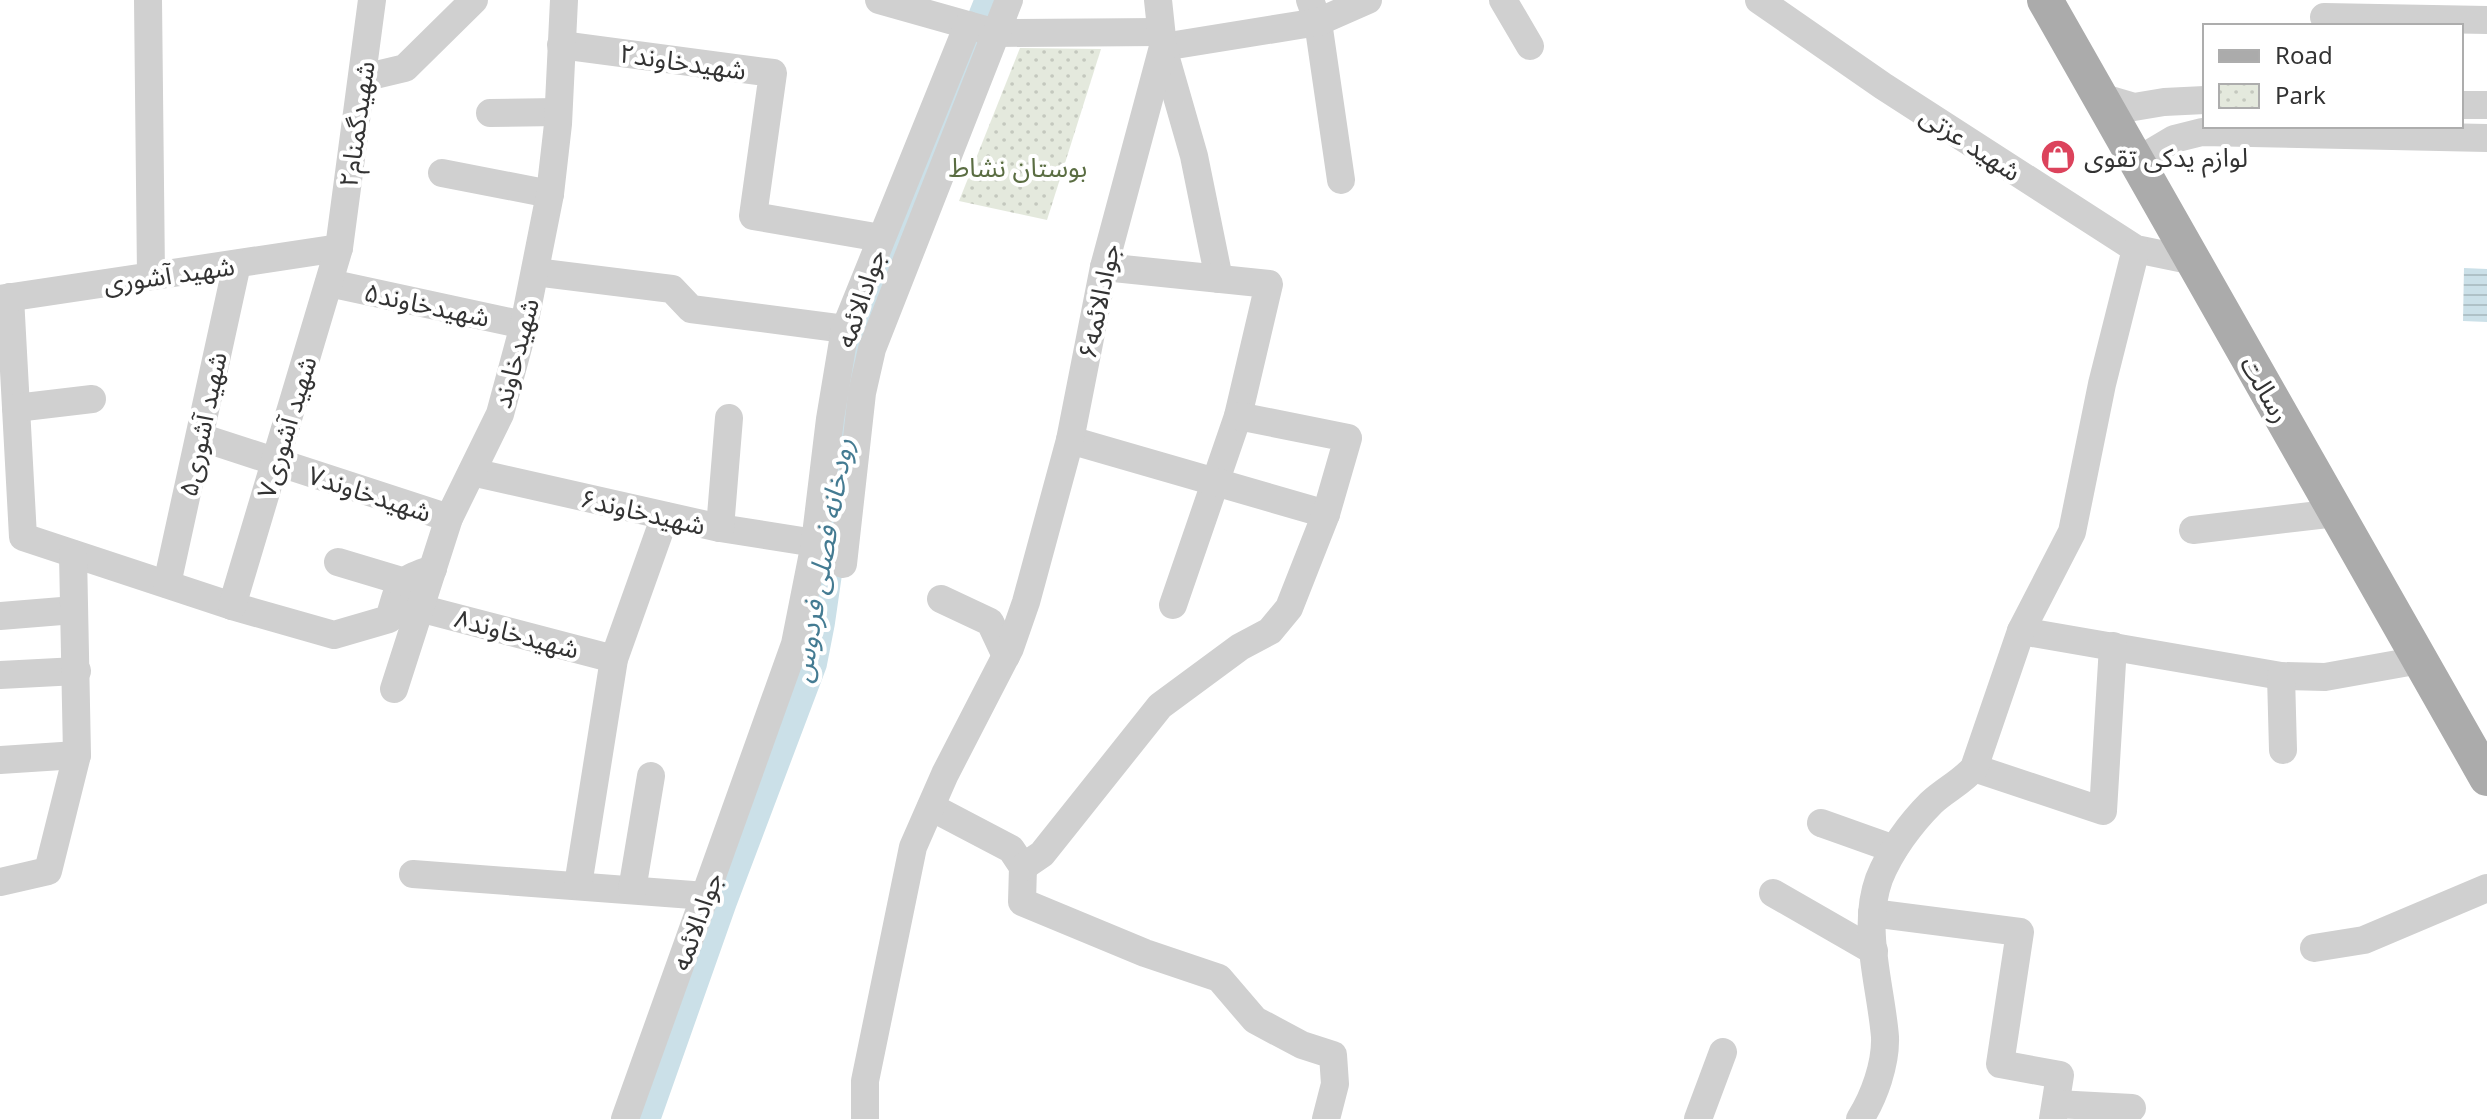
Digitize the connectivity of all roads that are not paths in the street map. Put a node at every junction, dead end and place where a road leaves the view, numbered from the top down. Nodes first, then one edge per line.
1 (148, 0) edge
2 (372, 0) edge
3 (474, 0) edge
4 (564, 0) edge
5 (879, 0) edge
6 (1009, 0) edge
7 (1158, 0) edge
8 (1368, 0) edge
9 (1503, 0) edge
10 (1759, 0) edge
11 (2045, 0) edge
12 (1314, 11) edge
13 (2324, 14) edge
14 (2487, 20) edge
15 (968, 25) junction
16 (996, 33) junction
17 (1162, 39) junction
18 (561, 45) junction
19 (1530, 46) dead end
20 (363, 78) junction
21 (2100, 97) junction
22 (2203, 100) edge
23 (2463, 105) edge
24 (2487, 105) edge
25 (558, 112) junction
26 (490, 113) dead end
27 (2327, 130) edge
28 (2487, 138) edge
29 (2137, 161) junction
30 (442, 173) dead end
31 (1341, 180) dead end
32 (550, 194) junction
33 (881, 238) junction
34 (339, 248) junction
35 (2136, 249) junction
36 (2194, 261) junction
37 (237, 264) junction
38 (1104, 267) junction
39 (535, 272) junction
40 (151, 276) junction
41 (1219, 279) junction
42 (329, 283) junction
43 (5, 298) edge
44 (524, 325) junction
45 (845, 329) junction
46 (92, 399) dead end
47 (16, 408) junction
48 (1238, 416) junction
49 (729, 418) dead end
50 (200, 437) junction
51 (1070, 440) junction
52 (275, 462) junction
53 (472, 472) junction
54 (1215, 481) junction
55 (2336, 513) junction
56 (1326, 514) junction
57 (665, 516) junction
58 (449, 518) junction
59 (720, 528) junction
60 (2193, 530) dead end
61 (815, 543) junction
62 (73, 554) junction
63 (338, 562) dead end
64 (843, 564) dead end
65 (167, 584) junction
66 (420, 586) junction
67 (941, 599) dead end
68 (1173, 605) dead end
69 (232, 606) junction
70 (74, 610) junction
71 (0, 616) edge
72 (2021, 631) junction
73 (2113, 646) junction
74 (1006, 656) junction
75 (614, 659) junction
76 (2420, 660) junction
77 (77, 671) junction
78 (0, 675) edge
79 (2281, 676) junction
80 (394, 689) dead end
81 (2283, 750) dead end
82 (77, 755) junction
83 (0, 760) edge
84 (1974, 768) junction
85 (651, 776) dead end
86 (2487, 778) edge
87 (931, 807) junction
88 (1821, 823) dead end
89 (1894, 849) junction
90 (1023, 867) junction
91 (413, 874) dead end
92 (0, 882) edge
93 (578, 885) junction
94 (2487, 888) edge
95 (632, 890) junction
96 (1773, 893) dead end
97 (706, 896) junction
98 (1872, 913) junction
99 (2314, 948) dead end
100 (1874, 951) junction
101 (1723, 1052) dead end
102 (2132, 1108) dead end
103 (2054, 1112) edge
104 (625, 1119) edge
105 (865, 1119) edge
106 (1326, 1119) edge
107 (1698, 1119) edge
108 (1860, 1119) edge

1 - 40 street
2 - 20 street, شهیدگمنام۲
3 - 20 street
4 - 18 street, شهیدخاوند
5 - 15 street
6 - 16 street, جوادالائمه
7 - 17 street, جوادالائمه۶
8 - 12 street
9 - 19 street
10 - 35 street, شهید عزتی
11 - 21 main road, رسالت
12 - 17 street
12 - 31 street
13 - 14 street
15 - 16 street
15 - 33 street, جوادالائمه
16 - 17 street
16 - 64 street, جوادالائمه
17 - 38 street, جوادالائمه۶
17 - 41 street
18 - 25 street, شهیدخاوند
18 - 33 street, شهیدخاوند۲
20 - 34 street, شهیدگمنام۲
21 - 22 street
21 - 29 main road, رسالت
23 - 24 street
25 - 26 street
25 - 32 street, شهیدخاوند
27 - 28 street
27 - 29 street
29 - 36 main road, رسالت
30 - 32 street
32 - 39 street, شهیدخاوند
33 - 45 street, جوادالائمه
34 - 37 street, شهید آشوری
34 - 42 street, شهید آشوری۷
35 - 36 street, شهید عزتی
35 - 72 street
36 - 55 main road, رسالت
37 - 40 street, شهید آشوری
37 - 50 street, شهید آشوری۵
38 - 41 street
38 - 51 street, جوادالائمه۶
39 - 44 street, شهیدخاوند
39 - 45 street
40 - 43 street, شهید آشوری
41 - 48 street
42 - 44 street, شهیدخاوند۵
42 - 52 street, شهید آشوری۷
43 - 47 street
44 - 53 street, شهیدخاوند
45 - 61 street, جوادالائمه
46 - 47 street
47 - 62 street
48 - 54 street
48 - 56 street
49 - 59 street
50 - 52 street, شهیدخاوند۷
50 - 65 street, شهید آشوری۵
51 - 54 street
51 - 74 street, جوادالائمه۶
52 - 58 street, شهیدخاوند۷
52 - 69 street, شهید آشوری۷
53 - 57 street, شهیدخاوند۶
53 - 58 street, شهیدخاوند
54 - 56 street
54 - 68 street
55 - 60 street
55 - 76 main road, رسالت
56 - 90 street
57 - 59 street, شهیدخاوند۶
57 - 75 street
58 - 66 street, شهیدخاوند
59 - 61 street, شهیدخاوند۶
61 - 97 street, جوادالائمه
62 - 65 street
62 - 70 street
63 - 66 street, شهیدخاوند۸
65 - 69 street
66 - 69 street
66 - 75 street, شهیدخاوند۸
66 - 80 street, شهیدخاوند
67 - 74 street
70 - 71 street
70 - 77 street
72 - 73 street
72 - 84 street
73 - 79 street
73 - 84 street
74 - 87 street, جوادالائمه۶
75 - 93 street
76 - 79 street
76 - 86 main road, رسالت
77 - 78 street
77 - 82 street
79 - 81 street
82 - 83 street
82 - 92 street
84 - 89 street
85 - 95 street
87 - 90 street
87 - 105 street, جوادالائمه۶
88 - 89 street
89 - 98 street
90 - 106 street
91 - 93 street
93 - 95 street
94 - 99 street
95 - 97 street
96 - 100 street
97 - 104 street, جوادالائمه
98 - 100 street
98 - 103 street
100 - 108 street
101 - 107 street
102 - 103 street

